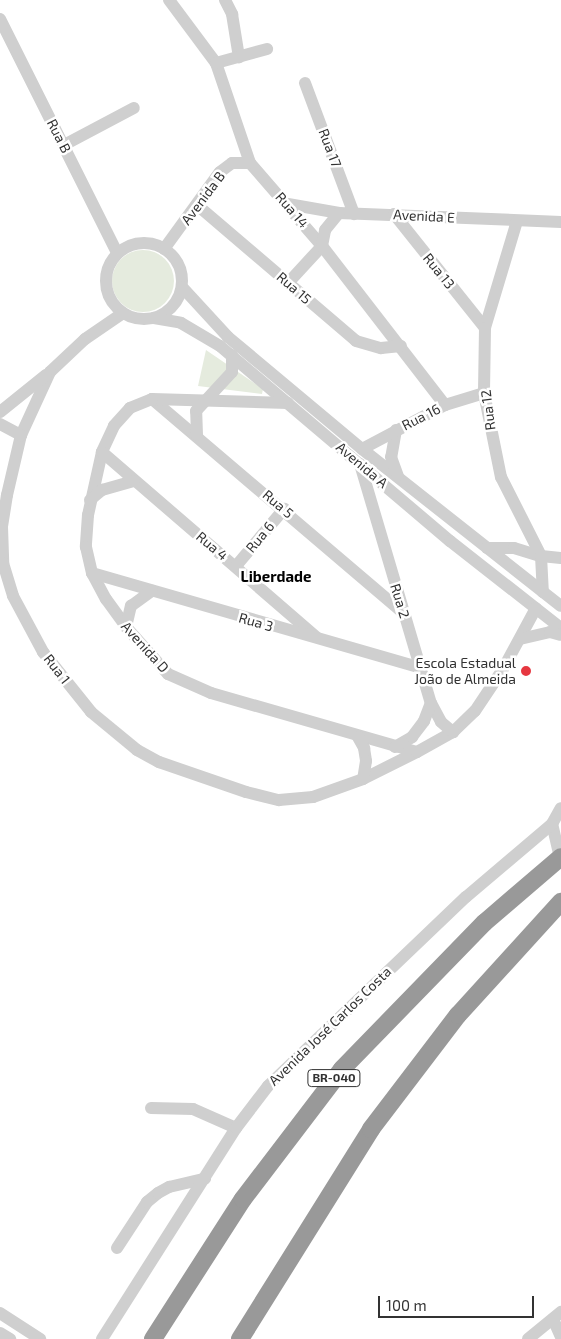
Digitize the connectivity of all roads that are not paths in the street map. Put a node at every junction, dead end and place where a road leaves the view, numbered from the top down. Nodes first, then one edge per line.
1 (169, 0) edge
2 (225, 0) edge
3 (0, 19) edge
4 (267, 49) dead end
5 (239, 57) junction
6 (216, 63) junction
7 (305, 83) dead end
8 (134, 108) dead end
9 (64, 145) junction
10 (250, 163) junction
11 (288, 204) junction
12 (197, 205) junction
13 (339, 213) junction
14 (354, 214) junction
15 (394, 214) junction
16 (517, 221) junction
17 (561, 222) edge
18 (322, 246) junction
19 (164, 248) junction
20 (117, 253) junction
21 (288, 283) junction
22 (182, 287) junction
23 (123, 313) junction
24 (154, 318) junction
25 (485, 328) junction
26 (401, 346) junction
27 (232, 356) junction
28 (50, 372) junction
29 (484, 393) junction
30 (207, 398) junction
31 (152, 399) junction
32 (288, 403) junction
33 (445, 405) junction
34 (0, 412) edge
35 (0, 424) edge
36 (396, 430) junction
37 (22, 435) junction
38 (197, 436) junction
39 (362, 449) junction
40 (102, 452) junction
41 (360, 464) junction
42 (401, 480) junction
43 (134, 481) junction
44 (90, 500) junction
45 (284, 509) junction
46 (488, 547) junction
47 (541, 556) junction
48 (561, 558) edge
49 (478, 563) junction
50 (236, 566) junction
51 (92, 573) junction
52 (152, 591) junction
53 (543, 592) junction
54 (561, 606) edge
55 (536, 608) junction
56 (402, 612) junction
57 (126, 627) junction
58 (561, 628) edge
59 (561, 635) edge
60 (520, 639) junction
61 (320, 640) junction
62 (421, 668) junction
63 (431, 703) junction
64 (453, 732) junction
65 (358, 737) junction
66 (395, 748) junction
67 (417, 752) junction
68 (363, 779) junction
69 (561, 808) edge
70 (552, 824) junction
71 (560, 859) edge
72 (561, 890) edge
73 (561, 902) edge
74 (545, 916) junction
75 (151, 1108) dead end
76 (236, 1128) junction
77 (206, 1179) junction
78 (118, 1248) dead end
79 (0, 1313) edge
80 (557, 1316) edge
81 (0, 1332) edge
82 (561, 1336) edge
83 (10, 1339) edge
84 (40, 1339) edge
85 (102, 1339) edge
86 (153, 1339) edge
87 (240, 1339) edge
88 (528, 1339) edge

1 - 6 street, Rua 14
2 - 5 street
3 - 9 street, Rua B
4 - 5 street
5 - 6 street
6 - 10 street, Rua 14
7 - 14 street, Rua 17
8 - 9 street
9 - 20 street, Rua B
10 - 11 street, Rua 14
10 - 12 street, Avenida B
11 - 13 street, Avenida E
11 - 18 street, Rua 14
12 - 19 street, Avenida B
12 - 21 street, Rua 15
13 - 14 street, Avenida E
13 - 18 street
14 - 15 street, Avenida E
15 - 16 street, Avenida E
15 - 25 street, Rua 13
16 - 17 street, Avenida E
16 - 25 street, Rua 12
18 - 21 street
18 - 26 street, Rua 14
19 - 20 street
19 - 22 street
20 - 23 street
21 - 26 street, Rua 15
22 - 24 street
22 - 39 street, Avenida A
23 - 24 street
23 - 28 street, Rua 1
24 - 27 street, Avenida A
25 - 29 street, Rua 12
26 - 33 street, Rua 14
27 - 30 street
27 - 32 street, Avenida A
28 - 34 street
28 - 37 street, Rua 1
29 - 33 street, Rua 16
29 - 47 street, Rua 12
30 - 31 street, Avenida D
30 - 32 street, Avenida D
30 - 38 street
31 - 38 street, Rua 5
31 - 40 street, Avenida D
32 - 41 street, Avenida A
33 - 36 street, Rua 16
35 - 37 street
36 - 39 street, Rua 16
36 - 42 street
37 - 68 street, Rua 1
38 - 45 street, Rua 5
39 - 42 street, Avenida A
40 - 43 street, Rua 4
40 - 44 street, Avenida D
41 - 49 street, Avenida A
41 - 56 street, Rua 2
42 - 46 street, Avenida A
43 - 44 street
43 - 50 street, Rua 4
44 - 51 street, Avenida D
45 - 50 street, Rua 6
45 - 56 street, Rua 5
46 - 47 street
46 - 49 street
46 - 53 street, Avenida A
47 - 48 street
47 - 53 street, Rua 12
49 - 55 street, Avenida A
50 - 61 street, Rua 4
51 - 52 street, Rua 3
51 - 57 street, Avenida D
52 - 57 street
52 - 61 street, Rua 3
53 - 54 street, Avenida A
55 - 58 street, Avenida A
55 - 60 street
56 - 62 street, Rua 2
57 - 65 street, Avenida D
59 - 60 street
60 - 64 street
61 - 62 street, Rua 3
62 - 63 street, Rua 2
63 - 64 street, Rua 2
63 - 66 street
64 - 67 street
65 - 66 street, Avenida D
65 - 68 street
66 - 67 street, Avenida D
67 - 68 street, Rua 1
69 - 70 street, Avenida José Carlos Costa
70 - 71 street
70 - 76 street, Avenida José Carlos Costa
71 - 86 highway, BR-040
72 - 74 highway
73 - 74 highway
74 - 87 highway
75 - 76 street
76 - 77 street, Avenida José Carlos Costa
77 - 78 street
77 - 85 street, Avenida José Carlos Costa
79 - 84 street
80 - 82 street
80 - 88 street
81 - 83 street

